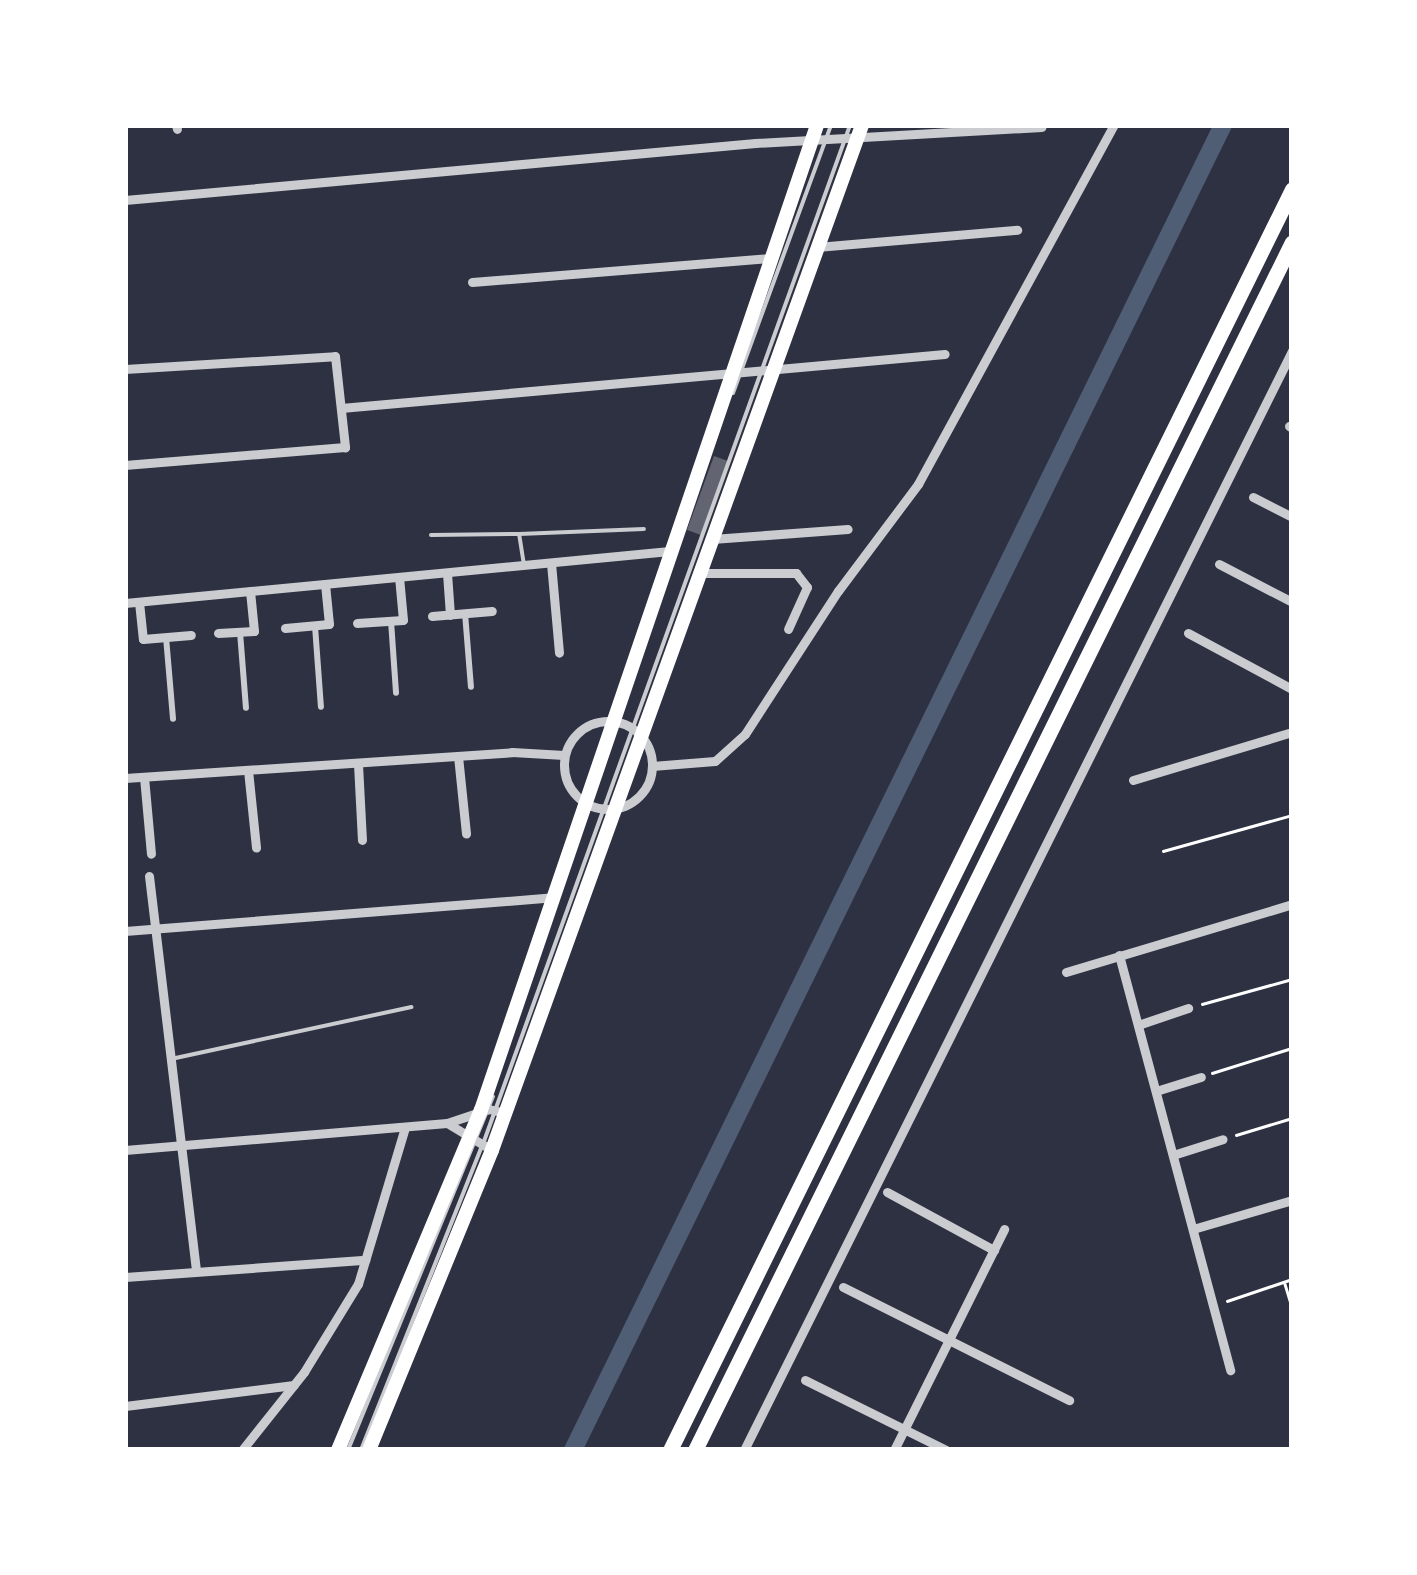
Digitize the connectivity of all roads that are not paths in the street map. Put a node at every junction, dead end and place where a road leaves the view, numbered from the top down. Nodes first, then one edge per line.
1 (817, 125) edge
2 (832, 125) edge
3 (1114, 125) edge
4 (1042, 126) edge
5 (853, 132) edge
6 (818, 140) junction
7 (1292, 189) edge
8 (125, 200) edge
9 (1017, 230) dead end
10 (1292, 242) edge
11 (817, 247) junction
12 (770, 258) junction
13 (472, 282) dead end
14 (1292, 351) edge
15 (945, 354) dead end
16 (766, 368) junction
17 (125, 369) edge
18 (736, 370) junction
19 (341, 408) junction
20 (125, 465) edge
21 (1253, 498) dead end
22 (1292, 517) edge
23 (644, 529) dead end
24 (848, 529) dead end
25 (519, 534) junction
26 (431, 535) dead end
27 (711, 539) junction
28 (670, 552) junction
29 (551, 562) junction
30 (1219, 564) dead end
31 (524, 565) junction
32 (447, 572) junction
33 (699, 573) junction
34 (399, 577) junction
35 (325, 584) junction
36 (250, 591) junction
37 (139, 602) junction
38 (1292, 602) edge
39 (125, 603) edge
40 (492, 611) dead end
41 (465, 613) junction
42 (450, 614) junction
43 (432, 616) dead end
44 (391, 621) junction
45 (357, 623) dead end
46 (314, 626) junction
47 (286, 628) dead end
48 (788, 628) dead end
49 (240, 632) junction
50 (218, 633) dead end
51 (1188, 633) dead end
52 (192, 635) dead end
53 (166, 637) junction
54 (559, 653) dead end
55 (471, 687) dead end
56 (1292, 690) edge
57 (396, 694) dead end
58 (321, 707) dead end
59 (246, 708) dead end
60 (173, 719) dead end
61 (616, 721) junction
62 (636, 731) junction
63 (1292, 732) edge
64 (564, 755) junction
65 (458, 756) junction
66 (358, 764) junction
67 (652, 766) junction
68 (248, 770) junction
69 (144, 777) junction
70 (125, 778) edge
71 (1133, 780) dead end
72 (588, 804) junction
73 (610, 809) junction
74 (466, 834) dead end
75 (362, 840) dead end
76 (256, 848) dead end
77 (151, 854) dead end
78 (149, 876) dead end
79 (553, 896) junction
80 (1292, 904) edge
81 (155, 929) junction
82 (125, 931) edge
83 (1120, 956) junction
84 (1066, 972) dead end
85 (411, 1007) dead end
86 (1188, 1008) road end
87 (1138, 1024) junction
88 (170, 1059) junction
89 (1201, 1077) road end
90 (1156, 1091) junction
91 (492, 1111) junction
92 (447, 1123) junction
93 (405, 1126) junction
94 (1224, 1139) road end
95 (481, 1143) junction
96 (181, 1145) junction
97 (125, 1150) edge
98 (1173, 1154) junction
99 (887, 1192) dead end
100 (1292, 1200) edge
101 (1004, 1229) dead end
102 (1192, 1229) junction
103 (994, 1250) junction
104 (365, 1260) junction
105 (196, 1271) junction
106 (125, 1277) edge
107 (843, 1287) dead end
108 (947, 1344) junction
109 (1230, 1370) dead end
110 (806, 1380) dead end
111 (294, 1385) junction
112 (1069, 1400) dead end
113 (125, 1406) edge
114 (904, 1430) junction
115 (242, 1450) edge
116 (338, 1450) edge
117 (348, 1450) edge
118 (361, 1450) edge
119 (369, 1450) edge
120 (670, 1450) edge
121 (695, 1450) edge
122 (744, 1450) edge
123 (894, 1450) edge
124 (946, 1450) edge

1 - 6 highway
2 - 6 lane
3 - 67 street
4 - 5 street
5 - 6 street
5 - 11 highway
5 - 16 lane
6 - 8 street
6 - 12 highway
6 - 18 lane
7 - 120 highway
9 - 11 street
10 - 121 highway
11 - 16 highway
12 - 13 street
12 - 18 highway
14 - 122 street
15 - 16 street
16 - 18 street
16 - 27 highway
16 - 62 lane
17 - 19 street
18 - 19 street
18 - 28 highway
18 - 61 lane
19 - 20 street
21 - 22 street
23 - 25 lane
24 - 27 street
25 - 26 lane
25 - 31 lane
27 - 33 highway
28 - 29 street
28 - 61 highway
29 - 31 street
29 - 54 street
30 - 38 street
31 - 32 street
32 - 34 street
32 - 42 street
33 - 48 street
33 - 62 highway
34 - 35 street
34 - 44 street
35 - 36 street
35 - 46 street
36 - 37 street
36 - 49 street
37 - 39 street
37 - 53 street
40 - 41 street
41 - 42 street
41 - 55 street
42 - 43 street
44 - 45 street
44 - 57 street
46 - 47 street
46 - 58 street
49 - 50 street
49 - 59 street
51 - 56 street
52 - 53 street
53 - 60 street
61 - 62 street
61 - 64 street
61 - 72 highway
62 - 67 street
62 - 73 highway
63 - 71 street
64 - 65 street
64 - 72 street
65 - 66 street
65 - 74 street
66 - 68 street
66 - 75 street
67 - 73 street
68 - 69 street
68 - 76 street
69 - 70 street
69 - 77 street
72 - 73 street
72 - 79 highway
72 - 91 lane
73 - 91 highway
78 - 81 street
79 - 81 street
79 - 91 highway
80 - 83 street
81 - 82 street
81 - 88 street
83 - 84 street
83 - 87 street
85 - 88 lane
86 - 87 street
87 - 90 street
88 - 96 street
89 - 90 street
90 - 98 street
91 - 92 street
91 - 95 highway
91 - 95 highway
92 - 93 street
92 - 95 street
93 - 96 street
93 - 104 street
94 - 98 street
95 - 116 highway
95 - 117 lane
95 - 118 lane
95 - 119 highway
96 - 97 street
96 - 105 street
98 - 102 street
99 - 103 street
100 - 102 street
101 - 103 street
102 - 109 street
103 - 108 street
104 - 105 street
104 - 111 street
105 - 106 street
107 - 108 street
108 - 112 street
108 - 114 street
110 - 114 street
111 - 113 street
111 - 115 street
114 - 123 street
114 - 124 street

